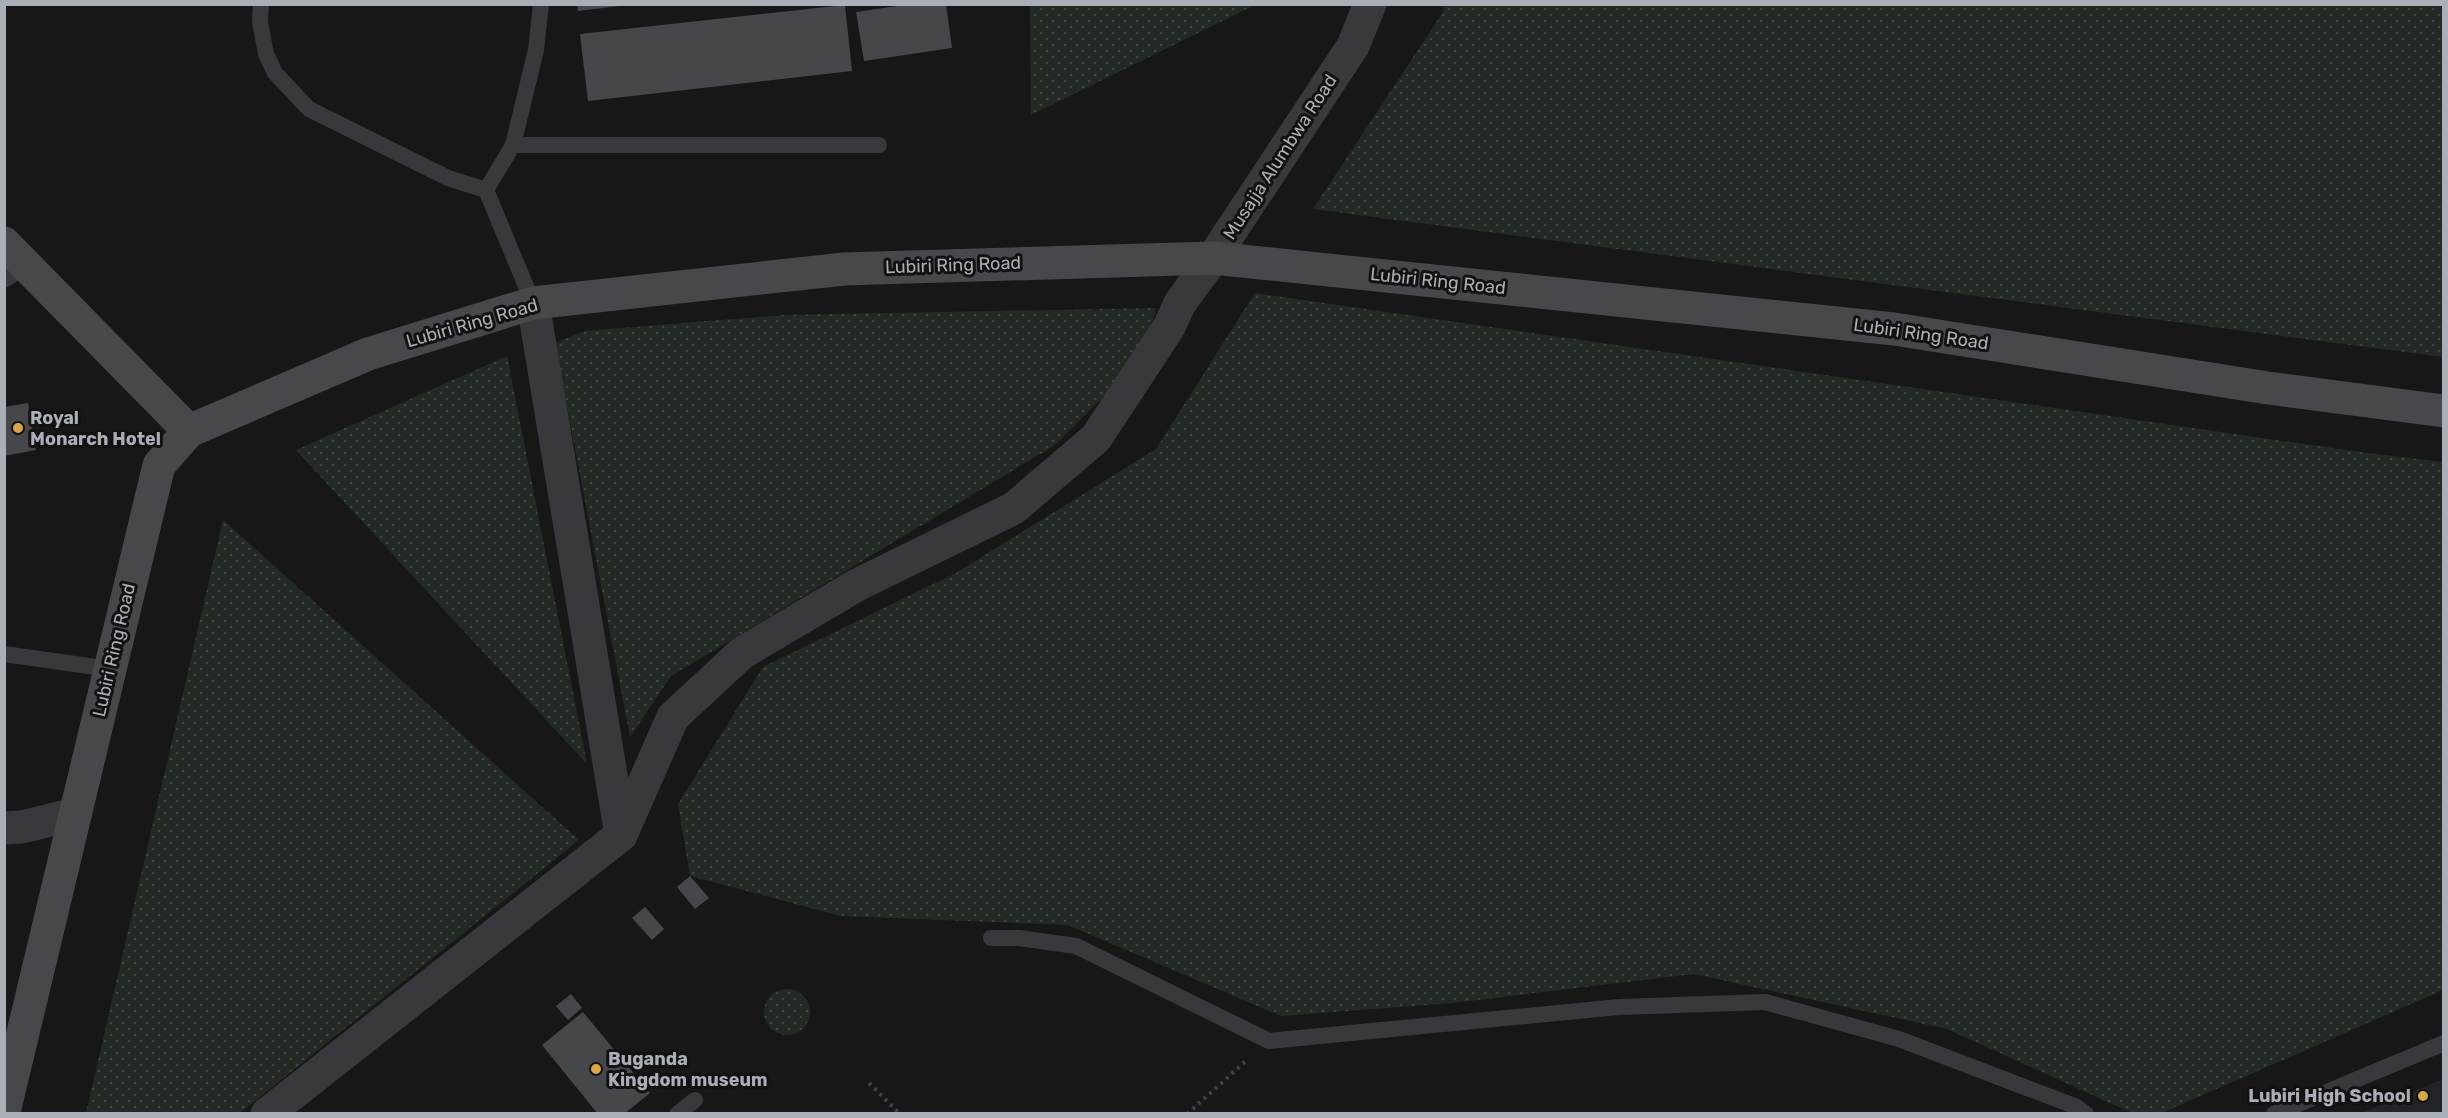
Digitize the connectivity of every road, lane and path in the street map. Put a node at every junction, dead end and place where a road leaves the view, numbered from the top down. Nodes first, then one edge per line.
1 (261, 4) edge
2 (541, 4) edge
3 (1370, 4) edge
4 (513, 145) junction
5 (879, 145) dead end
6 (486, 190) junction
7 (4, 243) edge
8 (1213, 258) junction
9 (16, 273) edge
10 (533, 303) junction
11 (2444, 411) edge
12 (189, 431) junction
13 (4, 654) edge
14 (110, 669) junction
15 (75, 814) junction
16 (4, 828) edge
17 (621, 835) junction
18 (991, 938) dead end
19 (1269, 1041) junction
20 (2444, 1043) edge
21 (869, 1083) dead end
22 (695, 1100) dead end
23 (4, 1112) edge
24 (267, 1113) edge
25 (677, 1113) edge
26 (900, 1113) edge
27 (1188, 1113) edge
28 (2086, 1113) edge
29 (2274, 1113) edge

1 - 6 lane
2 - 4 lane
3 - 8 street, Musajja Alumbwa Road
4 - 5 lane
4 - 6 lane
6 - 10 lane
7 - 9 main road
8 - 10 main road, Lubiri Ring Road
8 - 11 main road, Lubiri Ring Road
8 - 17 street, Musajja Alumbwa Road
9 - 12 main road
10 - 12 main road, Lubiri Ring Road
10 - 17 street
12 - 14 main road, Lubiri Ring Road
13 - 14 lane
14 - 15 main road, Lubiri Ring Road
15 - 16 street
15 - 23 main road, Lubiri Ring Road
17 - 24 street
18 - 19 lane
19 - 27 path
19 - 28 lane
20 - 29 lane
21 - 26 path
22 - 25 lane

